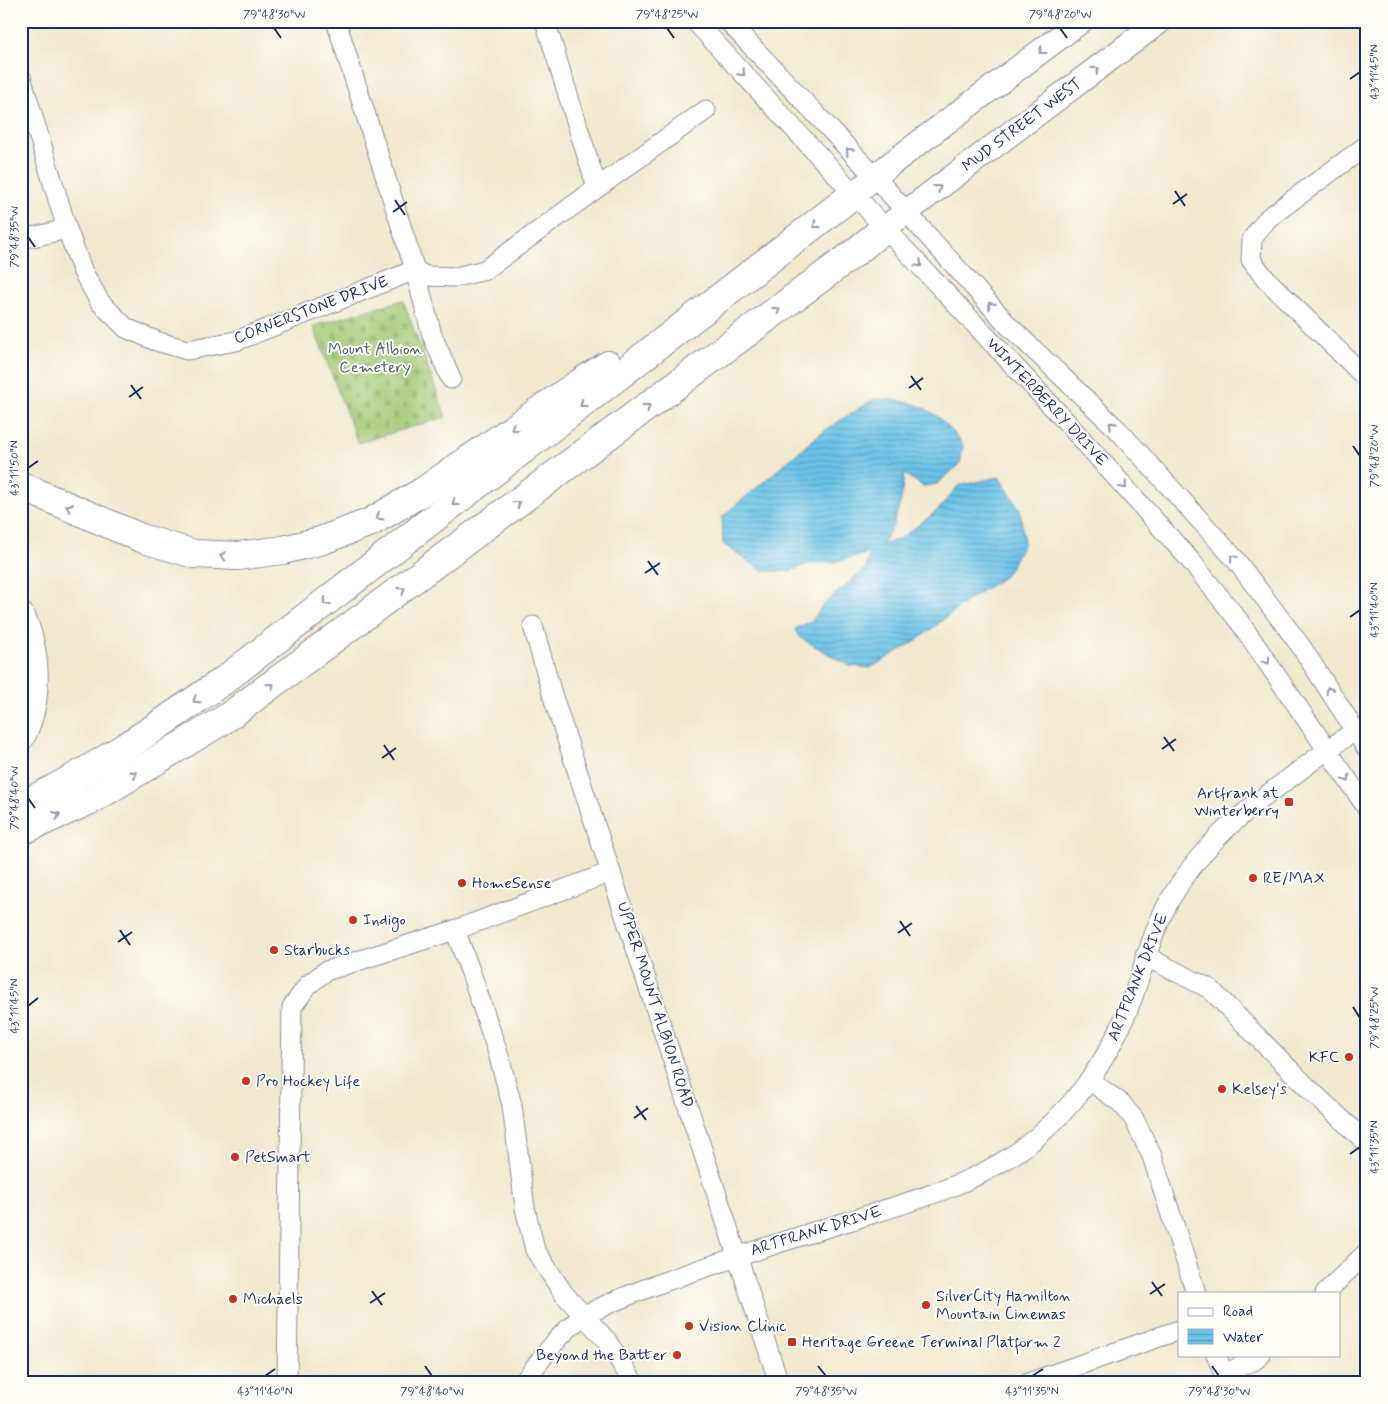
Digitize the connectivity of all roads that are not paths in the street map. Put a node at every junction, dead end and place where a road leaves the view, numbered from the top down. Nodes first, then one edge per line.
1 (336, 21) edge
2 (545, 21) edge
3 (695, 21) edge
4 (728, 21) edge
5 (1081, 21) edge
6 (1160, 21) edge
7 (21, 77) edge
8 (706, 110) dead end
9 (1367, 145) edge
10 (864, 186) junction
11 (597, 188) junction
12 (896, 220) junction
13 (67, 229) junction
14 (21, 238) edge
15 (415, 270) junction
16 (733, 288) junction
17 (451, 379) dead end
18 (1367, 379) edge
19 (21, 486) edge
20 (21, 617) edge
21 (533, 626) dead end
22 (1355, 731) junction
23 (21, 736) edge
24 (1327, 749) junction
25 (1367, 749) edge
26 (21, 805) edge
27 (1367, 808) edge
28 (21, 831) edge
29 (611, 872) junction
30 (455, 930) junction
31 (1145, 956) junction
32 (1089, 1080) junction
33 (1367, 1143) edge
34 (1367, 1252) edge
35 (738, 1256) junction
36 (1196, 1292) edge
37 (1326, 1292) edge
38 (584, 1316) junction
39 (1178, 1330) edge
40 (1216, 1356) edge
41 (1260, 1356) edge
42 (1226, 1379) edge
43 (287, 1383) edge
44 (523, 1383) edge
45 (634, 1383) edge
46 (779, 1383) edge
47 (1028, 1383) edge

1 - 15 street
2 - 11 street
3 -> 10 street, WINTERBERRY DRIVE
10 -> 4 street, WINTERBERRY DRIVE
5 -> 10 main road
12 -> 6 main road, MUD STREET WEST
7 - 13 street, CORNERSTONE DRIVE
8 - 11 street
9 - 18 street
10 - 12 street, WINTERBERRY DRIVE
10 - 12 street, WINTERBERRY DRIVE
10 -> 16 highway
11 - 15 street
22 -> 12 street, WINTERBERRY DRIVE
12 -> 24 street, WINTERBERRY DRIVE
28 -> 12 highway
13 - 14 street
13 - 15 street, CORNERSTONE DRIVE
15 - 17 street
16 -> 19 highway
16 -> 26 highway
20 - 23 highway
21 - 29 street, UPPER MOUNT ALBION ROAD
22 - 24 street, ARTFRANK DRIVE
22 - 25 street, WINTERBERRY DRIVE
24 -> 27 street, WINTERBERRY DRIVE
24 - 31 street, ARTFRANK DRIVE
29 - 30 street
29 - 35 street, UPPER MOUNT ALBION ROAD
30 - 38 street
30 - 43 street
31 - 32 street, ARTFRANK DRIVE
31 - 33 street
32 - 35 street, ARTFRANK DRIVE
32 - 36 street
34 - 37 street
35 - 38 street, ARTFRANK DRIVE
35 - 46 street, UPPER MOUNT ALBION ROAD
38 - 44 street, ARTFRANK DRIVE
38 - 45 street
39 - 47 street
40 - 42 street
41 - 42 street

